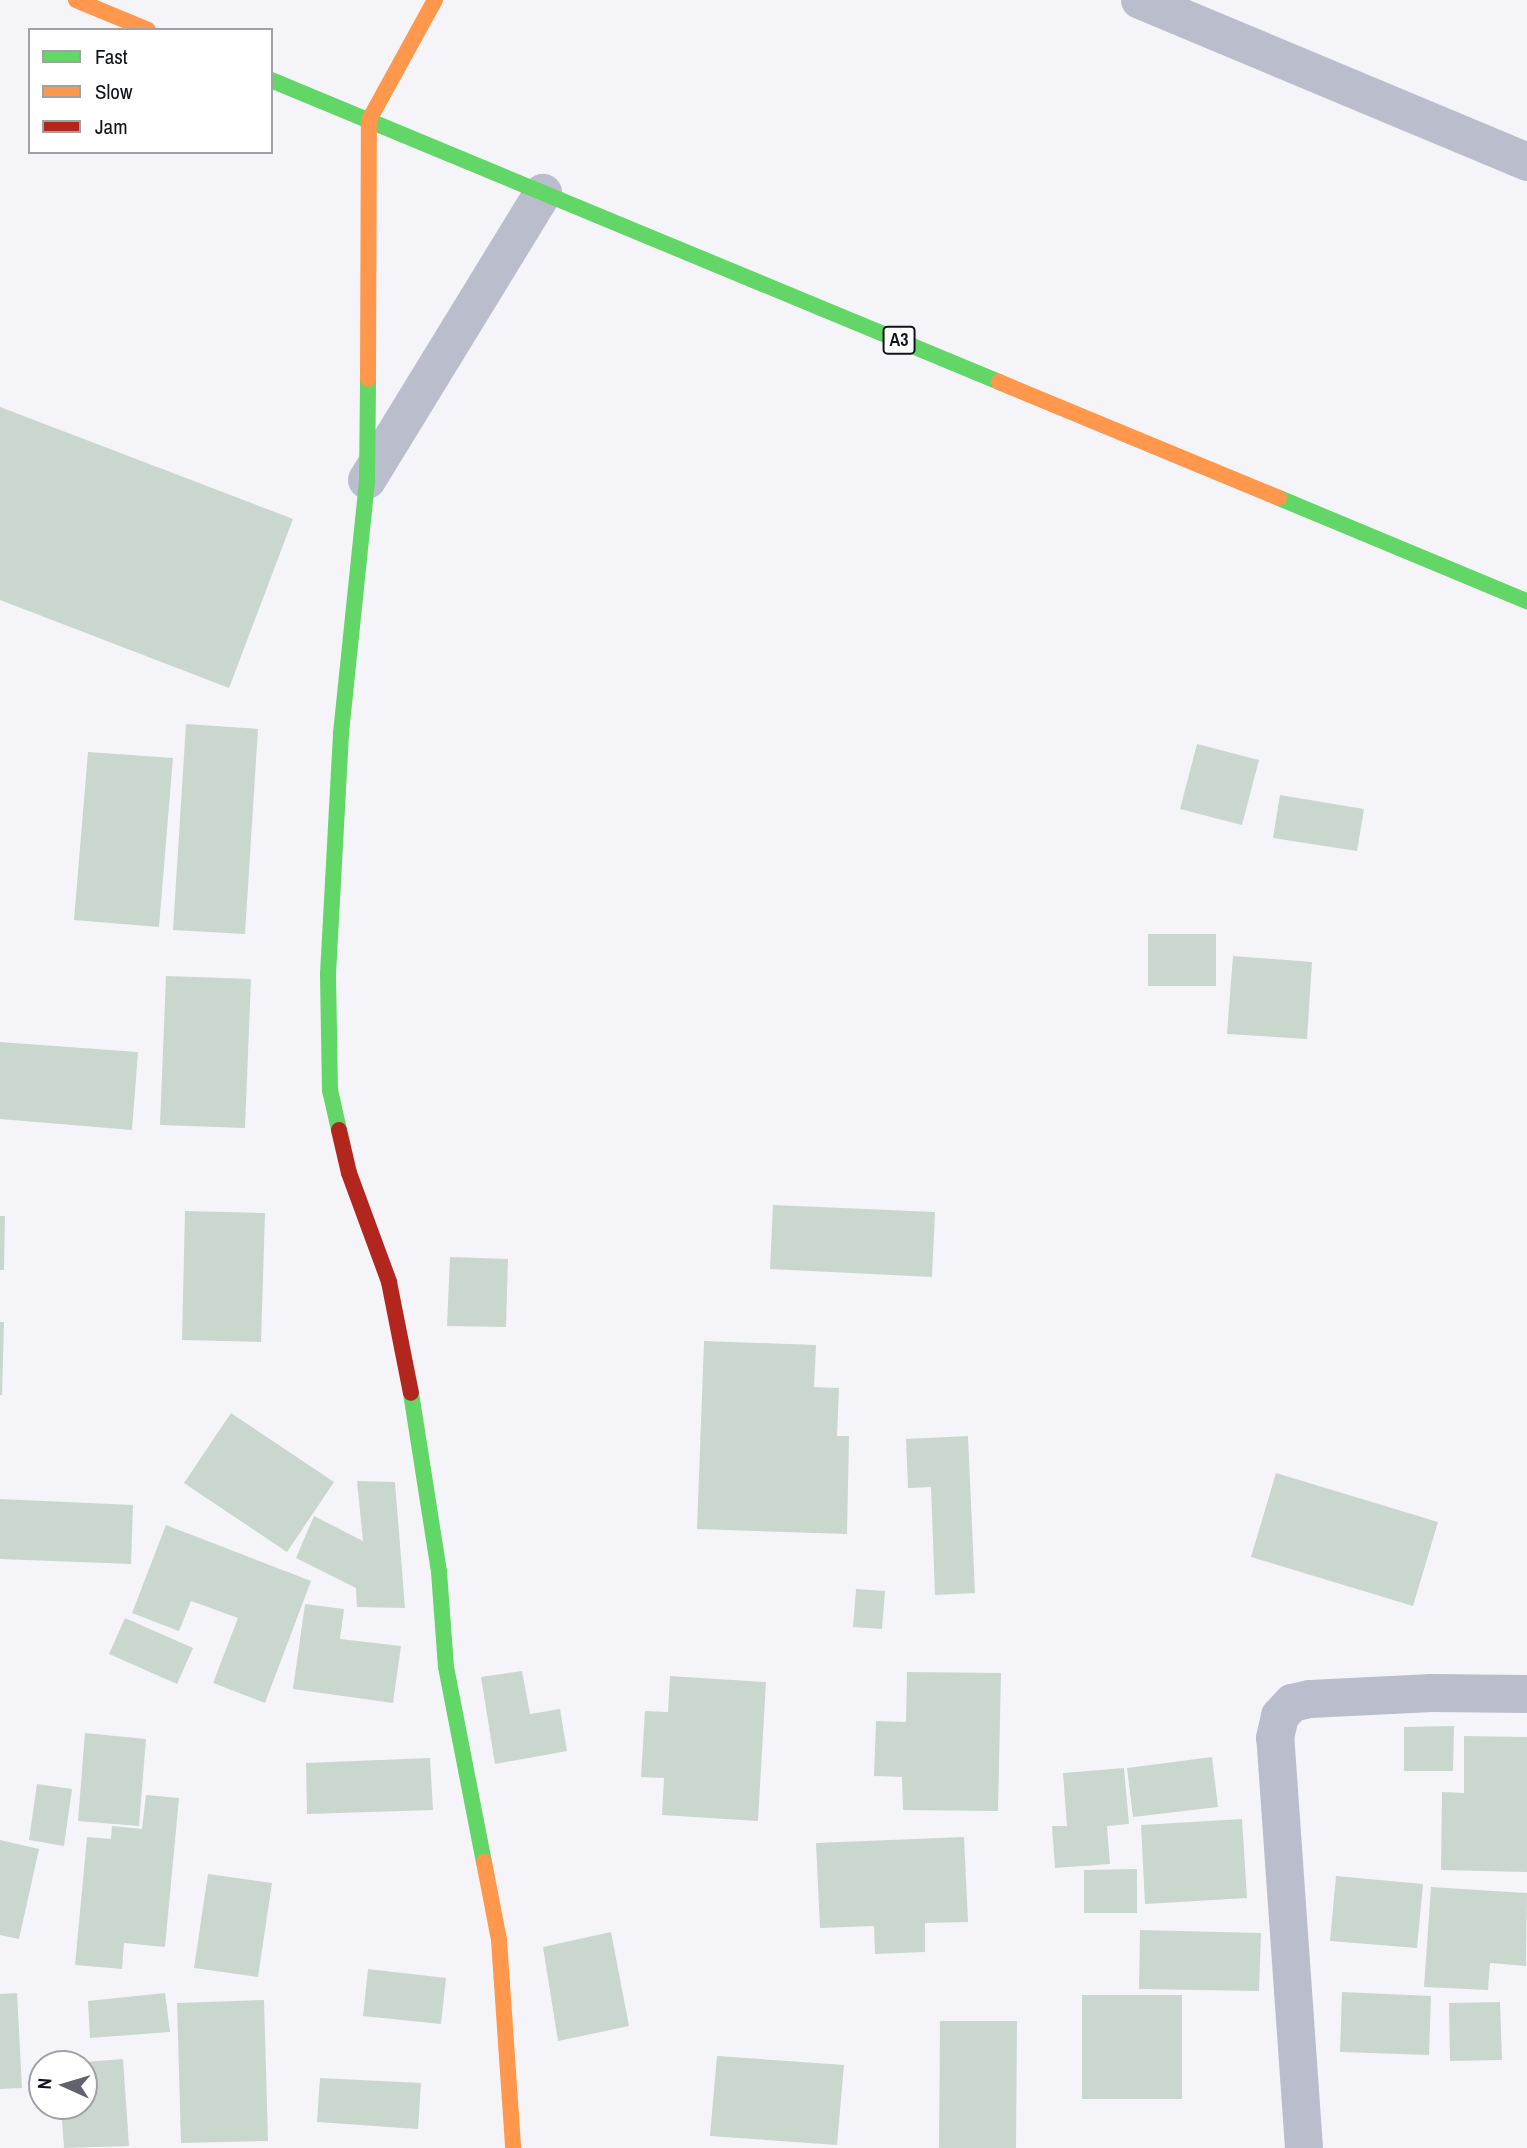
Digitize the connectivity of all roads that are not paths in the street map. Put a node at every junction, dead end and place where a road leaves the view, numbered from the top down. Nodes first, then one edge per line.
1 (76, 0) edge
2 (435, 0) edge
3 (1140, 0) edge
4 (143, 28) edge
5 (273, 81) edge
6 (369, 120) junction
7 (1527, 162) edge
8 (543, 192) junction
9 (367, 481) junction
10 (1527, 601) edge
11 (1527, 1694) edge
12 (513, 2148) edge
13 (1304, 2148) edge

1 - 4 main road
2 - 6 main road
3 - 7 street
5 - 6 main road, A3
6 - 8 main road, A3
6 - 9 main road
8 - 9 street
8 - 10 main road, A3
9 - 12 main road
11 - 13 street

